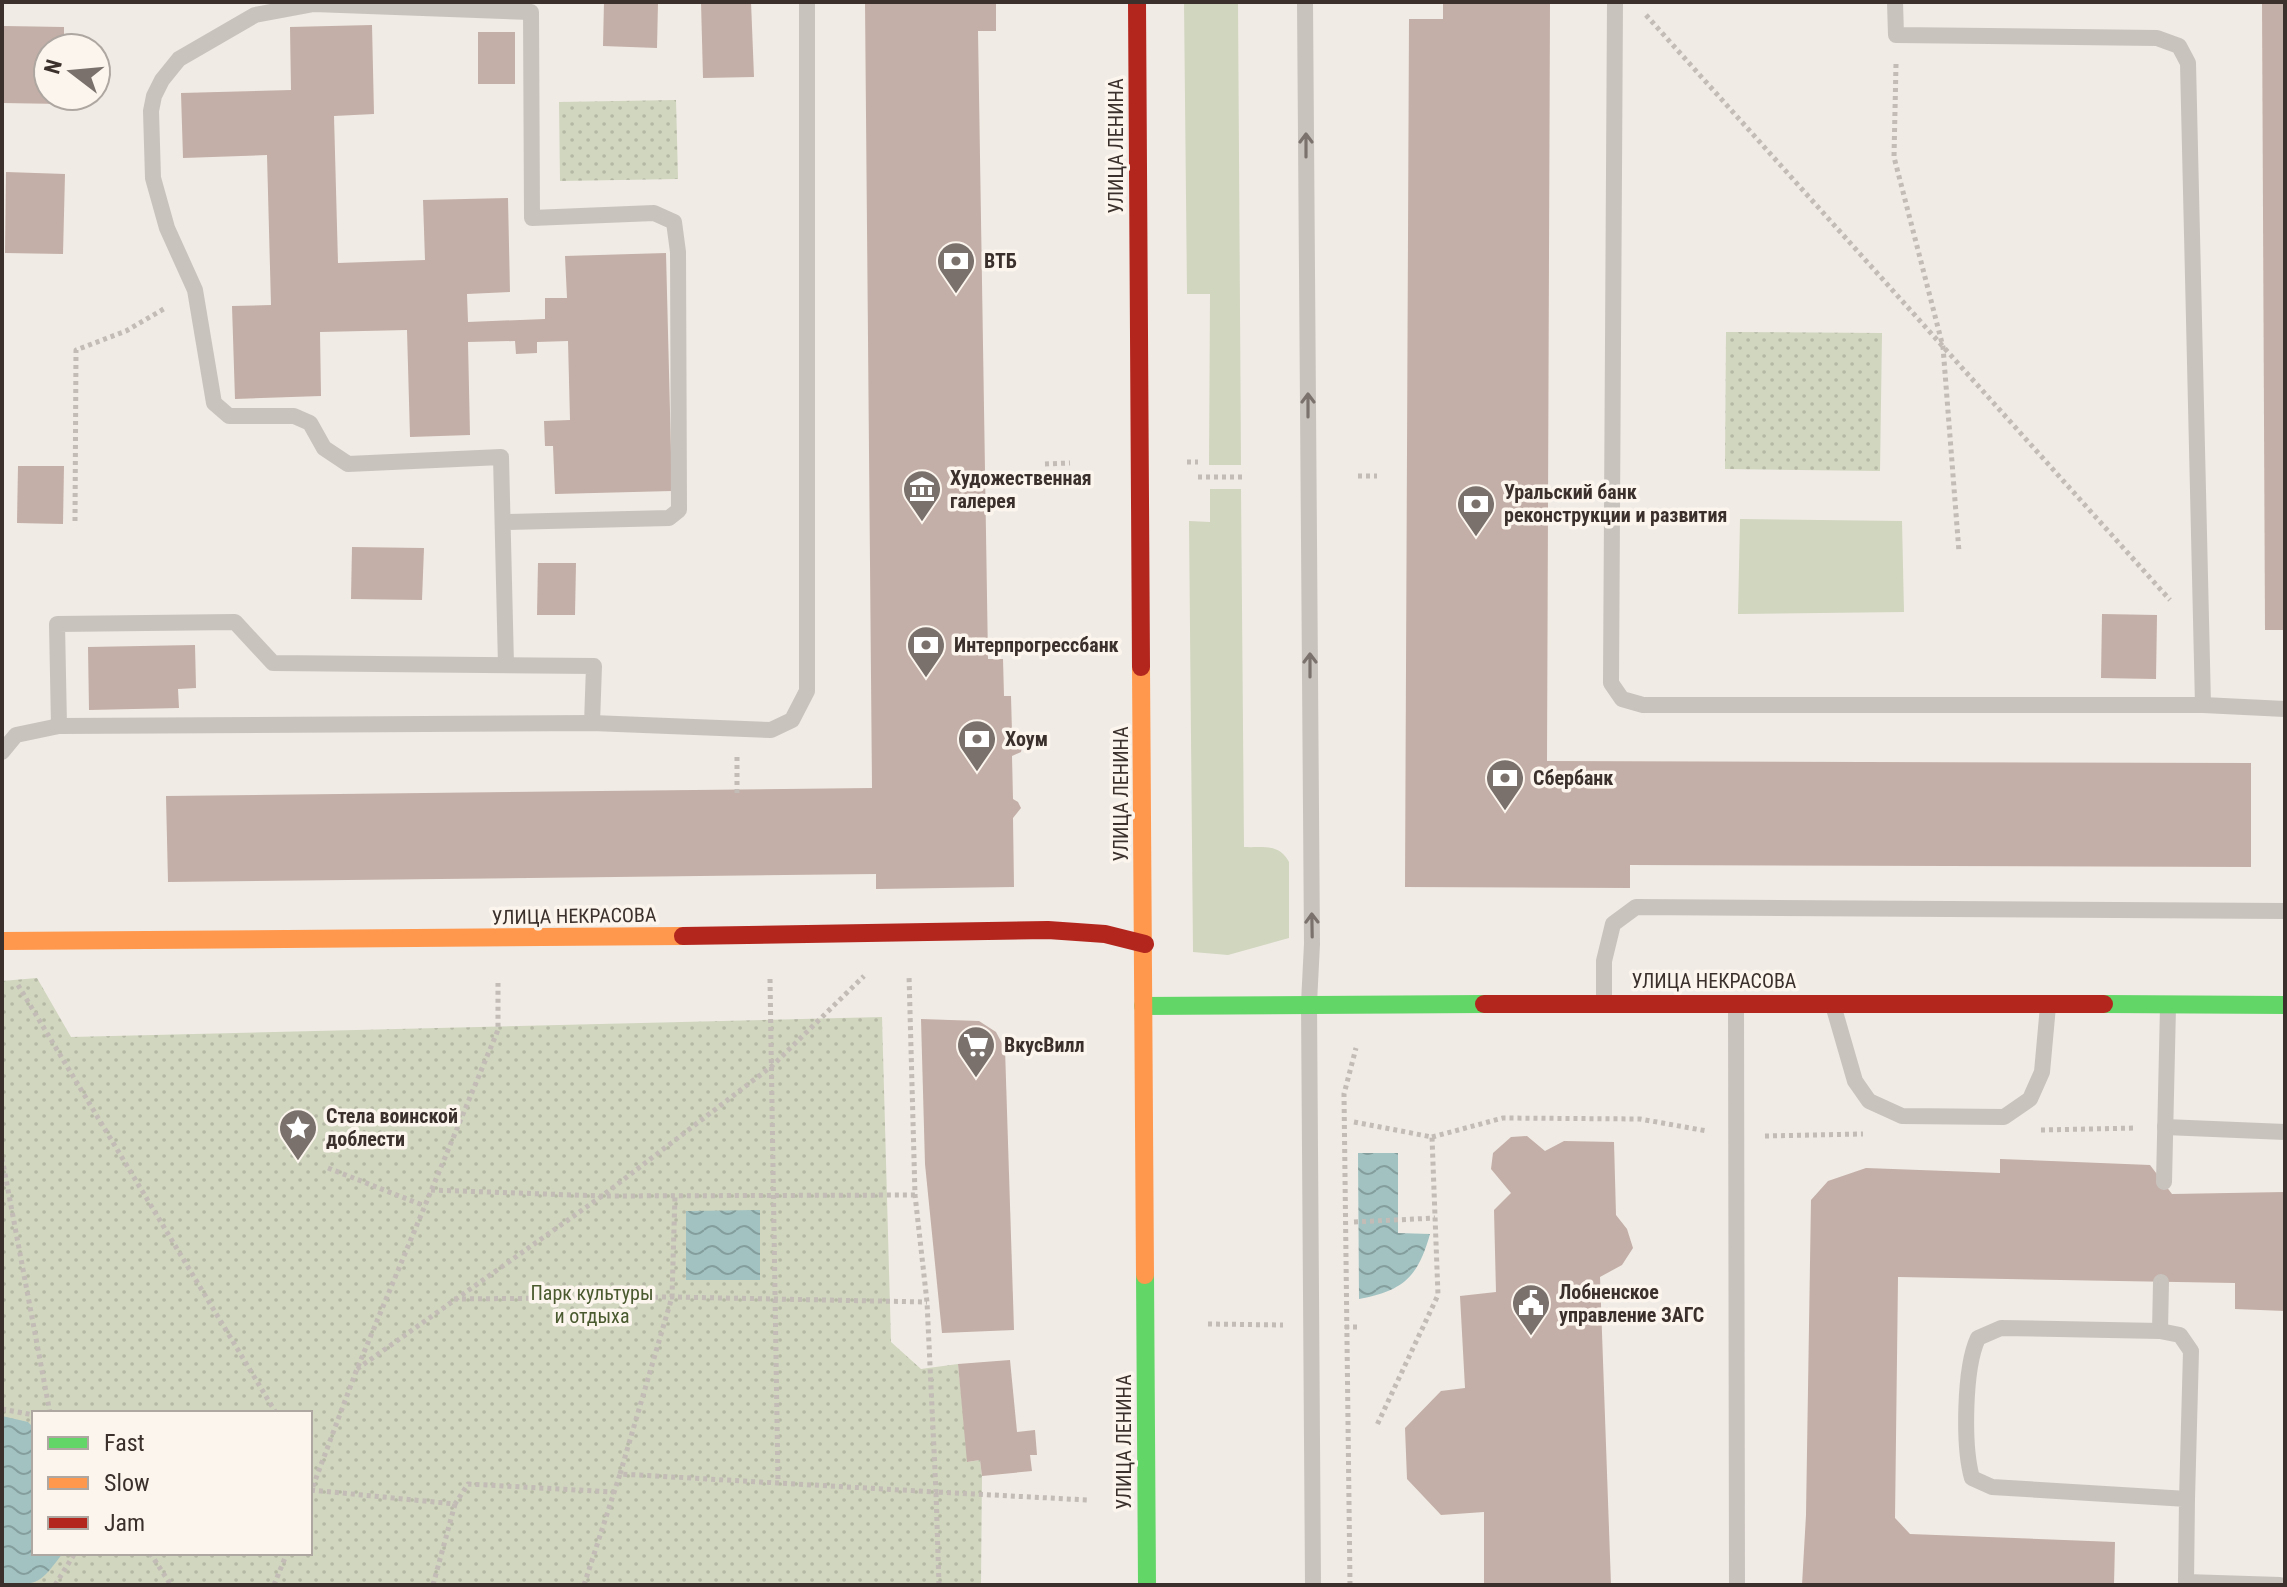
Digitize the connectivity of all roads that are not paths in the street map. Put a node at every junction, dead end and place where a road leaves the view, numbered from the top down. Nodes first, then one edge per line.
1 (807, 2) edge
2 (1137, 2) edge
3 (1305, 2) edge
4 (1615, 2) edge
5 (1895, 2) edge
6 (503, 522) junction
7 (506, 665) junction
8 (2203, 705) junction
9 (2285, 709) edge
10 (592, 723) junction
11 (59, 726) junction
12 (2, 752) edge
13 (2285, 911) edge
14 (2, 923) edge
15 (2, 941) edge
16 (1145, 944) junction
17 (1736, 1002) junction
18 (1309, 1003) junction
19 (1604, 1003) junction
20 (1833, 1005) junction
21 (2049, 1005) junction
22 (2168, 1005) junction
23 (2285, 1005) edge
24 (1143, 1006) junction
25 (2165, 1127) junction
26 (2285, 1132) edge
27 (2164, 1182) dead end
28 (2161, 1282) dead end
29 (2160, 1331) junction
30 (2187, 1499) junction
31 (2186, 1583) edge
32 (1147, 1585) edge
33 (1313, 1585) edge
34 (1737, 1585) edge
35 (2280, 1585) edge

1 - 10 lane
2 - 16 street, УЛИЦА ЛЕНИНА
18 -> 3 lane
4 - 8 lane
5 - 8 lane
6 - 6 lane
6 - 7 lane
7 - 10 lane
7 - 11 lane
8 - 9 lane
10 - 11 lane
11 - 12 lane
13 - 19 lane
14 - 15 lane
15 - 16 street, УЛИЦА НЕКРАСОВА
16 - 24 street, УЛИЦА ЛЕНИНА
17 - 19 street, УЛИЦА НЕКРАСОВА
17 - 20 street, УЛИЦА НЕКРАСОВА
17 - 34 lane
18 - 19 street, УЛИЦА НЕКРАСОВА
18 - 24 street, УЛИЦА НЕКРАСОВА
18 - 33 lane
20 - 21 street, УЛИЦА НЕКРАСОВА
20 - 21 lane
21 - 22 street, УЛИЦА НЕКРАСОВА
22 - 23 street, УЛИЦА НЕКРАСОВА
22 - 25 lane
24 - 32 street, УЛИЦА ЛЕНИНА
25 - 26 lane
25 - 27 lane
28 - 29 lane
29 - 30 lane
29 - 30 lane
30 - 31 lane
31 - 35 lane

